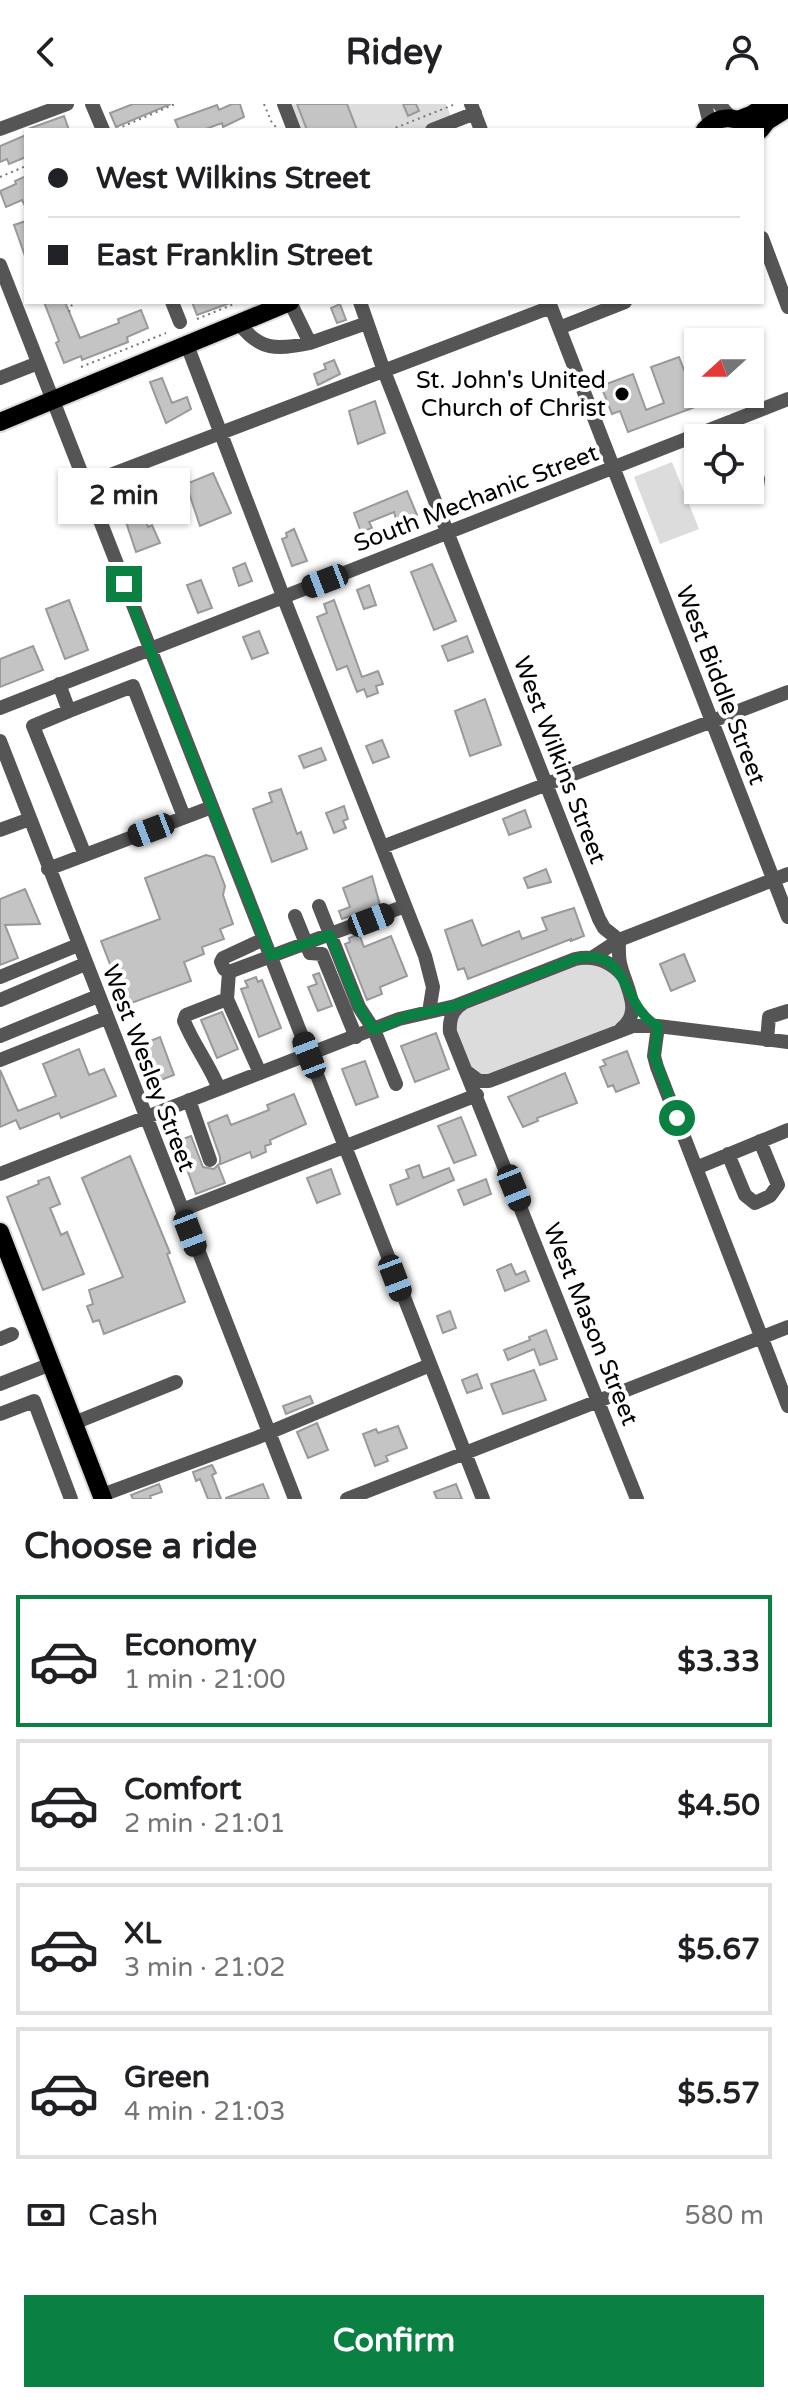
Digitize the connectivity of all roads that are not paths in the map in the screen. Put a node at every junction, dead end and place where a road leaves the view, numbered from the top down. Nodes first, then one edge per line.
1 (67, 104) edge
2 (92, 104) edge
3 (284, 104) edge
4 (705, 104) edge
5 (768, 104) edge
6 (473, 108) edge
7 (788, 108) edge
8 (735, 118) edge
9 (708, 127) edge
10 (102, 128) edge
11 (293, 128) edge
12 (436, 128) edge
13 (480, 128) edge
14 (762, 128) edge
15 (0, 129) edge
16 (764, 247) edge
17 (0, 265) edge
18 (4, 289) edge
19 (173, 304) edge
20 (285, 304) edge
21 (291, 304) edge
22 (361, 304) edge
23 (620, 304) edge
24 (550, 305) edge
25 (788, 307) edge
26 (180, 322) dead end
27 (239, 323) junction
28 (367, 323) junction
29 (559, 328) junction
30 (310, 343) junction
31 (187, 345) junction
32 (38, 363) junction
33 (384, 371) junction
34 (0, 378) edge
35 (788, 399) edge
36 (53, 401) junction
37 (734, 420) junction
38 (0, 422) edge
39 (728, 424) edge
40 (736, 424) edge
41 (220, 434) junction
42 (684, 444) edge
43 (613, 468) junction
44 (84, 485) junction
45 (447, 533) junction
46 (283, 597) junction
47 (150, 648) junction
48 (59, 684) junction
49 (788, 692) edge
50 (0, 708) edge
51 (69, 711) junction
52 (712, 722) junction
53 (0, 741) edge
54 (546, 784) junction
55 (212, 807) junction
56 (184, 817) junction
57 (30, 819) junction
58 (0, 830) edge
59 (382, 847) junction
60 (85, 855) junction
61 (48, 869) junction
62 (788, 874) edge
63 (773, 879) junction
64 (319, 906) dead end
65 (405, 906) junction
66 (295, 916) dead end
67 (788, 917) edge
68 (330, 935) junction
69 (264, 939) junction
70 (619, 940) junction
71 (306, 944) junction
72 (78, 945) junction
73 (271, 956) junction
74 (593, 957) junction
75 (85, 964) junction
76 (229, 972) junction
77 (0, 977) edge
78 (624, 977) junction
79 (98, 996) junction
80 (632, 998) junction
81 (227, 999) junction
82 (0, 1000) edge
83 (464, 1003) junction
84 (788, 1011) edge
85 (429, 1012) junction
86 (106, 1018) junction
87 (658, 1026) junction
88 (374, 1030) junction
89 (619, 1030) junction
90 (450, 1032) junction
91 (0, 1036) edge
92 (356, 1037) junction
93 (767, 1040) junction
94 (788, 1042) edge
95 (309, 1055) junction
96 (0, 1060) edge
97 (467, 1072) junction
98 (260, 1073) junction
99 (489, 1081) junction
100 (396, 1084) dead end
101 (219, 1089) junction
102 (479, 1099) junction
103 (189, 1100) junction
104 (145, 1117) junction
105 (788, 1130) edge
106 (760, 1141) junction
107 (345, 1146) junction
108 (728, 1154) junction
109 (210, 1160) dead end
110 (696, 1168) junction
111 (0, 1174) edge
112 (182, 1210) junction
113 (0, 1232) edge
114 (788, 1327) edge
115 (762, 1338) junction
116 (51, 1364) junction
117 (430, 1365) junction
118 (176, 1382) dead end
119 (0, 1384) edge
120 (599, 1402) junction
121 (788, 1406) edge
122 (0, 1414) edge
123 (77, 1431) junction
124 (269, 1432) junction
125 (53, 1449) junction
126 (465, 1453) junction
127 (102, 1497) edge
128 (71, 1499) edge
129 (295, 1499) edge
130 (347, 1499) edge
131 (483, 1499) edge
132 (637, 1499) edge

1 - 15 street
2 - 10 street
3 - 11 street
4 - 9 street
5 - 8 main road
6 - 12 street
6 - 13 street
7 - 14 main road
8 - 9 main road
16 - 25 street
17 - 18 street
18 - 32 street
19 - 26 street
20 - 27 main road
21 - 30 street
22 - 28 street, West Wilkins Street
23 - 29 street
24 - 29 street, West Biddle Street
24 - 33 street
27 - 30 street
27 - 31 main road
28 - 30 street
28 - 33 street, West Wilkins Street
29 - 43 street, West Biddle Street
31 - 36 main road
31 - 41 street
32 - 34 street
32 - 36 street
33 - 41 street
33 - 45 street, West Wilkins Street
35 - 37 street, South Mechanic Street
36 - 38 main road
36 - 44 street
37 - 39 street, South Mechanic Street
37 - 40 street
41 - 44 street
41 - 46 street
42 - 43 street, South Mechanic Street
43 - 45 street, South Mechanic Street
43 - 52 street, West Biddle Street
44 - 47 street
45 - 46 street, South Mechanic Street
45 - 54 street, West Wilkins Street
46 - 47 street, South Mechanic Street
46 - 59 street
47 - 48 street, South Mechanic Street
47 - 55 street
48 - 50 street, South Mechanic Street
48 - 51 street
49 - 52 street
51 - 56 street
51 - 60 street
52 - 54 street
52 - 63 street, West Biddle Street
53 - 57 street, West Wesley Street
54 - 59 street
54 - 70 street, West Wilkins Street
55 - 56 street
55 - 69 street
56 - 60 street
57 - 58 street
57 - 61 street, West Wesley Street
59 - 65 street
60 - 61 street
61 - 72 street, West Wesley Street
62 - 63 street
63 - 67 street, West Biddle Street
63 - 70 street
64 - 68 street
65 - 68 street
65 - 85 street
66 - 71 street
68 - 71 street
68 - 88 street
69 - 73 street
69 - 76 street
70 - 74 street
70 - 78 street
71 - 73 street
71 - 92 street
72 - 75 street, West Wesley Street
72 - 77 street
73 - 76 street
73 - 95 street
74 - 78 street
74 - 83 street
75 - 79 street, West Wesley Street
75 - 82 street
76 - 81 street
78 - 80 street
79 - 86 street, West Wesley Street
79 - 91 street
80 - 87 street
80 - 89 street
81 - 98 street
81 - 101 street
83 - 85 street
83 - 90 street
84 - 93 street
85 - 88 street
85 - 90 street, West Mason Street
86 - 96 street
86 - 104 street, West Wesley Street
87 - 89 street
87 - 93 street
87 - 110 street
88 - 92 street
88 - 100 street
89 - 99 street
90 - 97 street, West Mason Street
92 - 95 street
93 - 94 street
95 - 98 street
95 - 107 street
97 - 99 street
97 - 102 street, West Mason Street
98 - 101 street
99 - 102 street
101 - 103 street
102 - 107 street
102 - 120 street, West Mason Street
103 - 104 street
103 - 109 street
104 - 111 street
104 - 112 street, West Wesley Street
105 - 106 street
106 - 108 street
106 - 108 street
107 - 112 street
107 - 117 street
108 - 110 street
110 - 115 street
112 - 124 street, West Wesley Street
113 - 116 main road
114 - 115 street
115 - 120 street
115 - 121 street
116 - 119 street
116 - 123 main road
117 - 124 street
117 - 126 street
118 - 123 street
120 - 126 street
120 - 132 street, West Mason Street
122 - 125 street
123 - 125 street
123 - 127 main road
124 - 127 street
124 - 129 street, West Wesley Street
125 - 128 street
126 - 130 street
126 - 131 street

